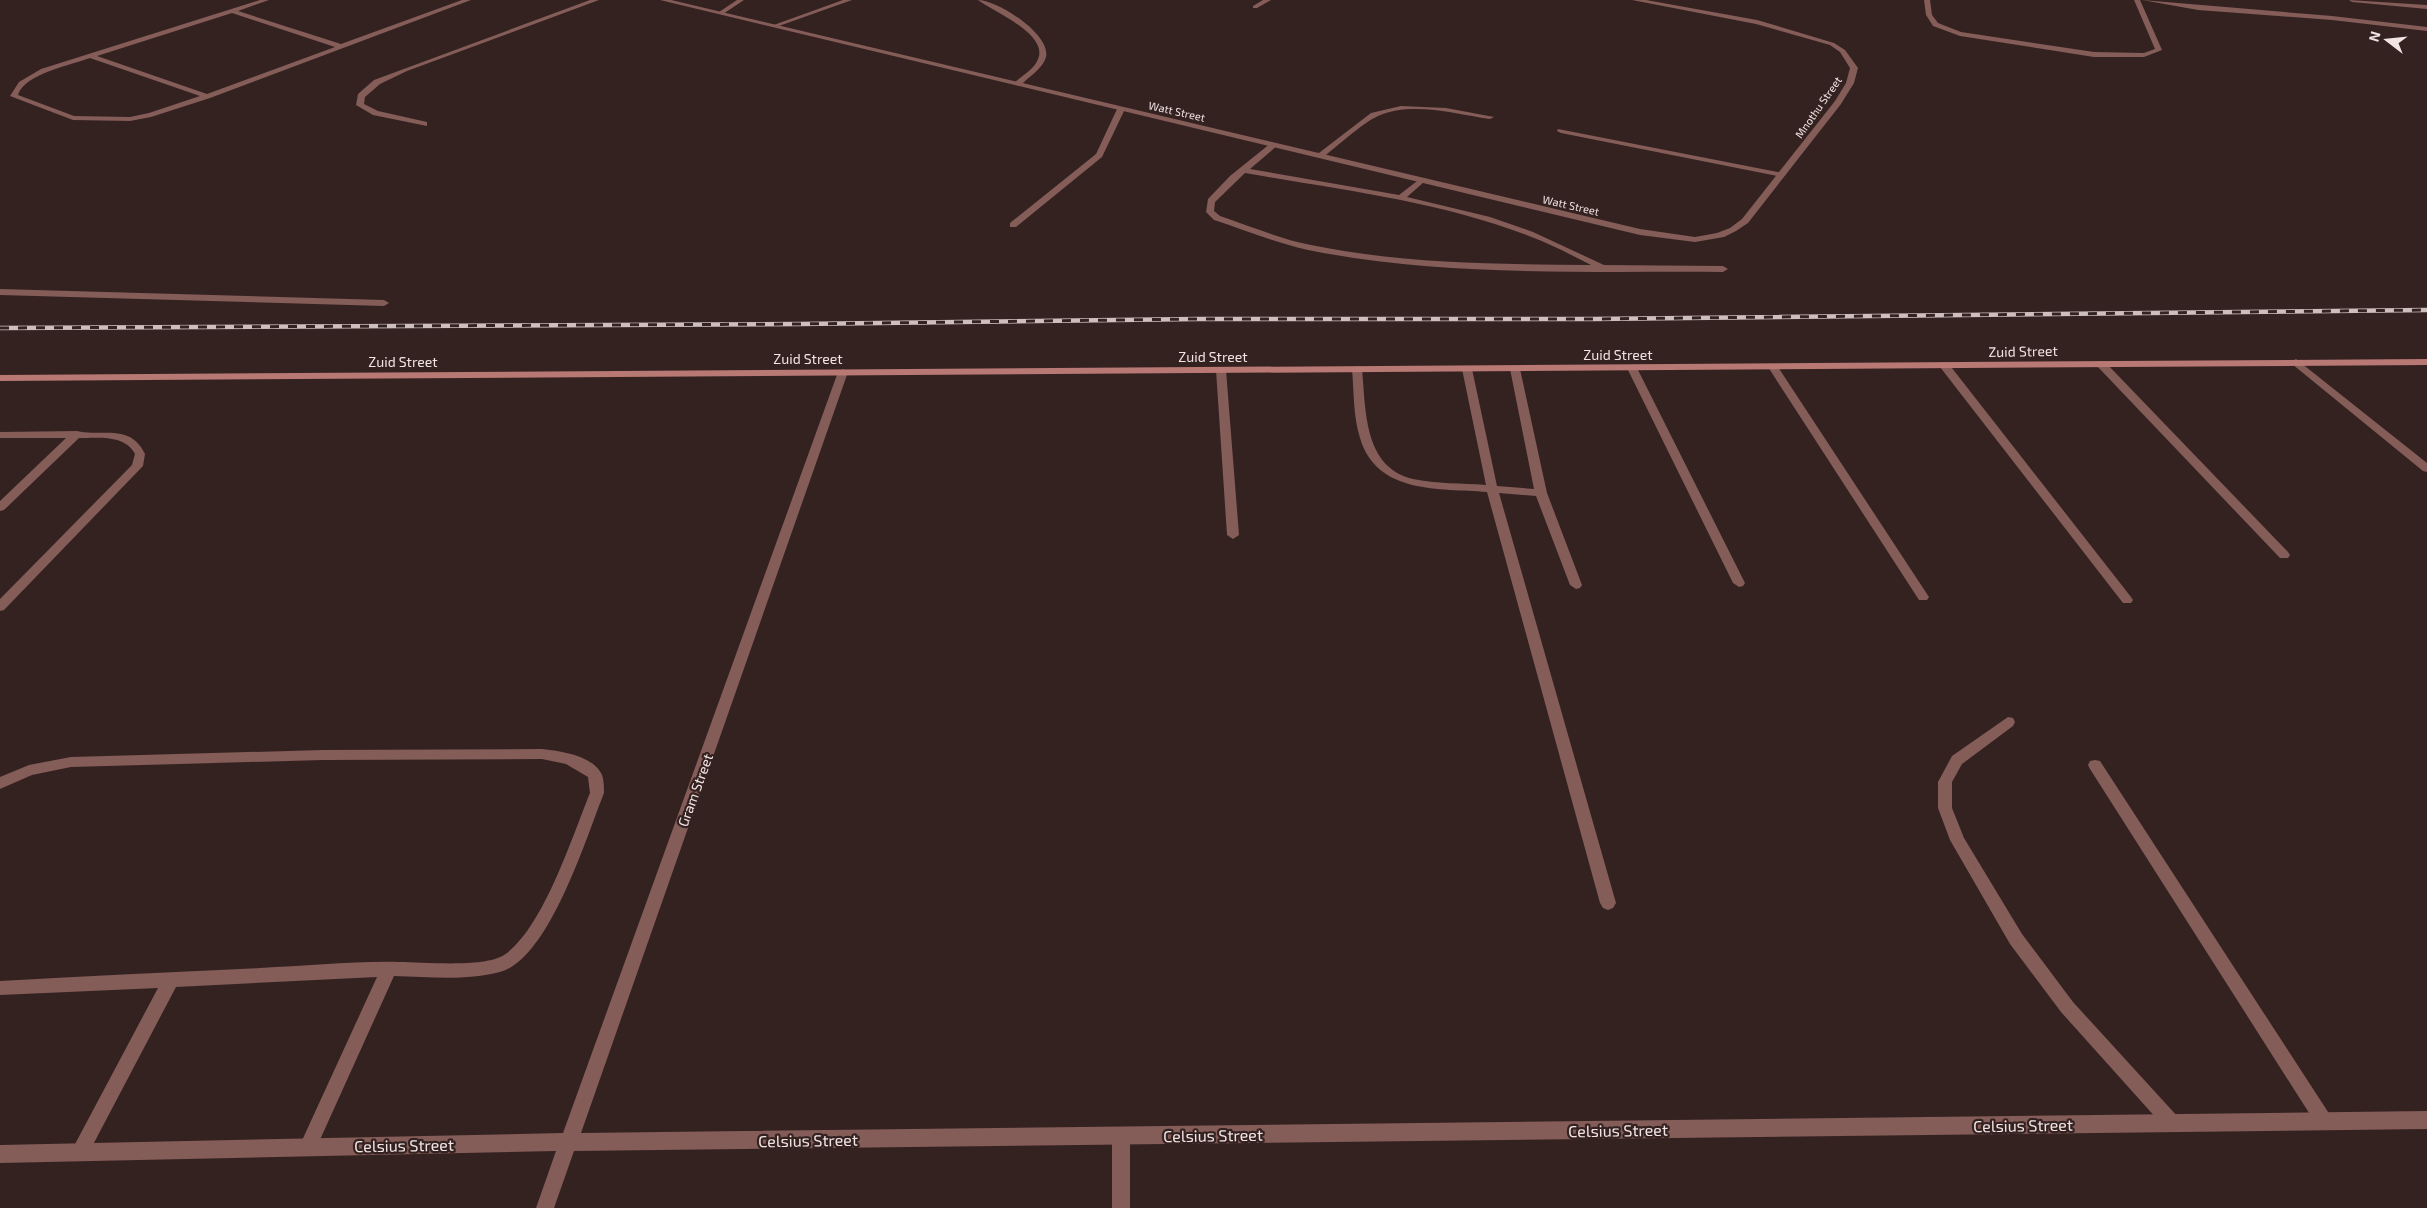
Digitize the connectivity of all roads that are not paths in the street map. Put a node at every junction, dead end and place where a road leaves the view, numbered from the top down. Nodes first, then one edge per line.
1 (266, 0) edge
2 (468, 0) edge
3 (596, 0) edge
4 (663, 0) edge
5 (741, 0) edge
6 (849, 0) edge
7 (981, 0) edge
8 (1268, 0) edge
9 (1635, 0) edge
10 (1927, 0) edge
11 (2137, 0) edge
12 (2145, 0) edge
13 (2352, 0) edge
14 (1256, 7) dead end
15 (2427, 7) edge
16 (232, 11) junction
17 (721, 13) junction
18 (774, 26) junction
19 (2427, 29) edge
20 (340, 46) junction
21 (90, 56) junction
22 (1017, 84) junction
23 (207, 96) junction
24 (1121, 109) junction
25 (1490, 117) dead end
26 (424, 124) dead end
27 (1561, 131) dead end
28 (1274, 145) junction
29 (1319, 156) junction
30 (1244, 170) junction
31 (1782, 174) junction
32 (1421, 180) junction
33 (1400, 199) junction
34 (1014, 225) dead end
35 (1688, 239) joint
36 (1603, 268) junction
37 (1723, 269) dead end
38 (0, 292) edge
39 (384, 303) dead end
40 (2296, 362) junction
41 (2427, 362) edge
42 (2101, 364) junction
43 (1944, 365) junction
44 (1772, 367) junction
45 (1632, 368) junction
46 (1467, 369) junction
47 (1516, 369) junction
48 (1221, 370) junction
49 (1357, 370) junction
50 (843, 372) junction
51 (0, 378) edge
52 (77, 434) junction
53 (0, 435) edge
54 (2427, 469) edge
55 (1492, 489) junction
56 (1541, 493) junction
57 (0, 507) edge
58 (1233, 535) dead end
59 (2284, 555) dead end
60 (1739, 583) dead end
61 (1576, 586) dead end
62 (1922, 597) dead end
63 (2127, 600) dead end
64 (0, 607) edge
65 (2008, 722) dead end
66 (2095, 765) dead end
67 (0, 784) edge
68 (1608, 904) dead end
69 (389, 969) junction
70 (172, 978) junction
71 (0, 988) edge
72 (2427, 1120) edge
73 (2324, 1121) junction
74 (2172, 1123) junction
75 (1121, 1136) junction
76 (570, 1142) junction
77 (308, 1147) junction
78 (80, 1152) junction
79 (0, 1154) edge
80 (546, 1208) edge
81 (1121, 1208) edge

1 - 16 street
2 - 20 street
3 - 26 street
4 - 17 street, Watt Street
5 - 17 street
6 - 18 street
7 - 22 street
8 - 14 street
9 - 31 street, Mnothu Street
10 - 11 street
12 - 19 street
13 - 15 street
16 - 20 street
16 - 21 street
17 - 18 street, Watt Street
18 - 22 street, Watt Street
20 - 23 street
21 - 23 street
21 - 23 street
22 - 24 street, Watt Street
24 - 28 street, Watt Street
24 - 34 street
25 - 29 street
27 - 31 street
28 - 29 street, Watt Street
28 - 30 street
29 - 32 street, Watt Street
30 - 33 street
30 - 36 street
31 - 35 street, Mnothu Street
32 - 33 street
32 - 35 street, Watt Street
33 - 36 street
36 - 37 street
38 - 39 street
40 - 41 street, Zuid Street
40 - 42 street, Zuid Street
40 - 54 street
42 - 43 street, Zuid Street
42 - 59 street
43 - 44 street, Zuid Street
43 - 63 street
44 - 45 street, Zuid Street
44 - 62 street
45 - 47 street, Zuid Street
45 - 60 street
46 - 47 street, Zuid Street
46 - 49 street, Zuid Street
46 - 55 street
47 - 56 street
48 - 49 street, Zuid Street
48 - 50 street, Zuid Street
48 - 58 street
49 - 55 street
50 - 51 street, Zuid Street
50 - 76 street, Gram Street
52 - 53 street
52 - 57 street
52 - 64 street
55 - 56 street
55 - 68 street
56 - 61 street
65 - 74 street
66 - 73 street
67 - 69 street
69 - 70 street
69 - 77 street
70 - 71 street
70 - 78 street
72 - 73 street, Celsius Street
73 - 74 street, Celsius Street
74 - 75 street, Celsius Street
75 - 76 street, Celsius Street
75 - 81 street
76 - 77 street, Celsius Street
76 - 80 street, Gram Street
77 - 78 street, Celsius Street
78 - 79 street, Celsius Street

